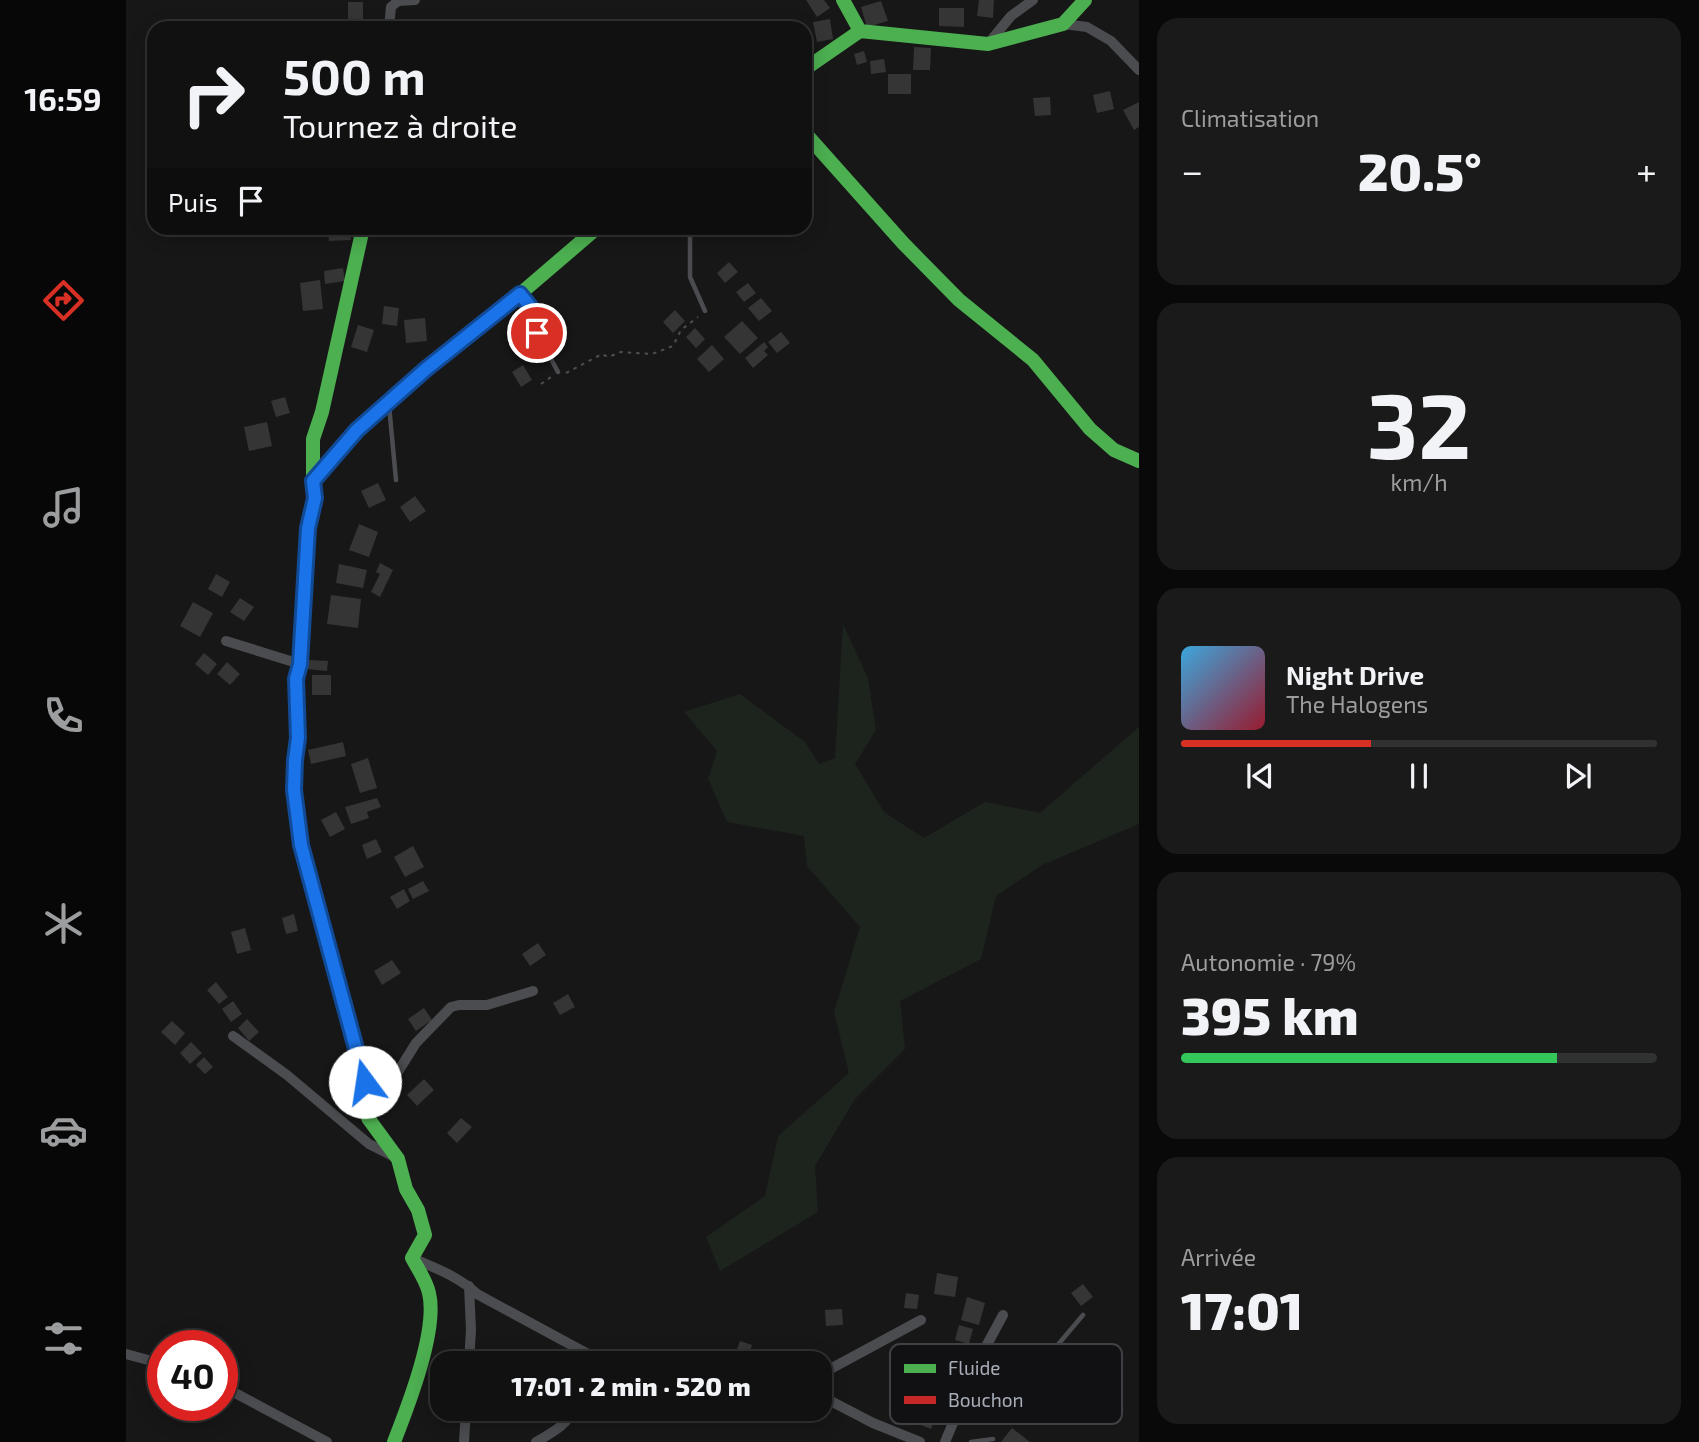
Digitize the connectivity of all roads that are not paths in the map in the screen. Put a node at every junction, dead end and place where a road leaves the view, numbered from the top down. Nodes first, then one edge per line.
1 (415, 0) edge
2 (843, 0) edge
3 (1085, 0) edge
4 (1030, 1) edge
5 (390, 21) edge
6 (1063, 24) junction
7 (860, 31) junction
8 (988, 44) junction
9 (812, 64) edge
10 (1139, 70) edge
11 (812, 141) edge
12 (361, 235) edge
13 (589, 235) edge
14 (690, 235) edge
15 (520, 294) junction
16 (705, 311) road end
17 (558, 372) road end
18 (389, 403) junction
19 (1139, 461) edge
20 (396, 480) dead end
21 (313, 481) junction
22 (226, 641) dead end
23 (300, 664) junction
24 (533, 991) dead end
25 (233, 1036) dead end
26 (368, 1118) junction
27 (398, 1159) junction
28 (412, 1258) junction
29 (469, 1286) junction
30 (1003, 1315) dead end
31 (1083, 1315) dead end
32 (922, 1320) dead end
33 (987, 1344) edge
34 (1058, 1344) edge
35 (579, 1349) joint
36 (470, 1351) edge
37 (584, 1351) edge
38 (126, 1354) edge
39 (147, 1360) edge
40 (832, 1368) edge
41 (238, 1395) edge
42 (832, 1402) edge
43 (465, 1421) edge
44 (564, 1421) edge
45 (953, 1424) edge
46 (993, 1438) dead end
47 (327, 1442) edge
48 (394, 1442) edge
49 (464, 1442) edge
50 (536, 1442) edge
51 (920, 1442) edge
52 (945, 1442) edge
53 (971, 1442) edge

1 - 5 street
2 - 7 street
3 - 6 street
4 - 8 street
6 - 8 street
6 - 10 street
7 - 8 street
7 - 9 street
11 - 19 street
12 - 21 street
13 - 15 street
14 - 16 lane
15 - 17 lane
15 - 18 street
18 - 20 lane
18 - 21 street
21 - 23 street
22 - 23 street
23 - 26 street
24 - 26 street
25 - 27 street
26 - 27 street
27 - 28 street
28 - 29 street
28 - 48 street
29 - 35 street
29 - 36 street
30 - 33 street
31 - 34 lane
32 - 40 street
35 - 37 street
38 - 39 street
41 - 47 street
42 - 51 street
43 - 49 street
44 - 50 street
45 - 52 street
46 - 53 lane

